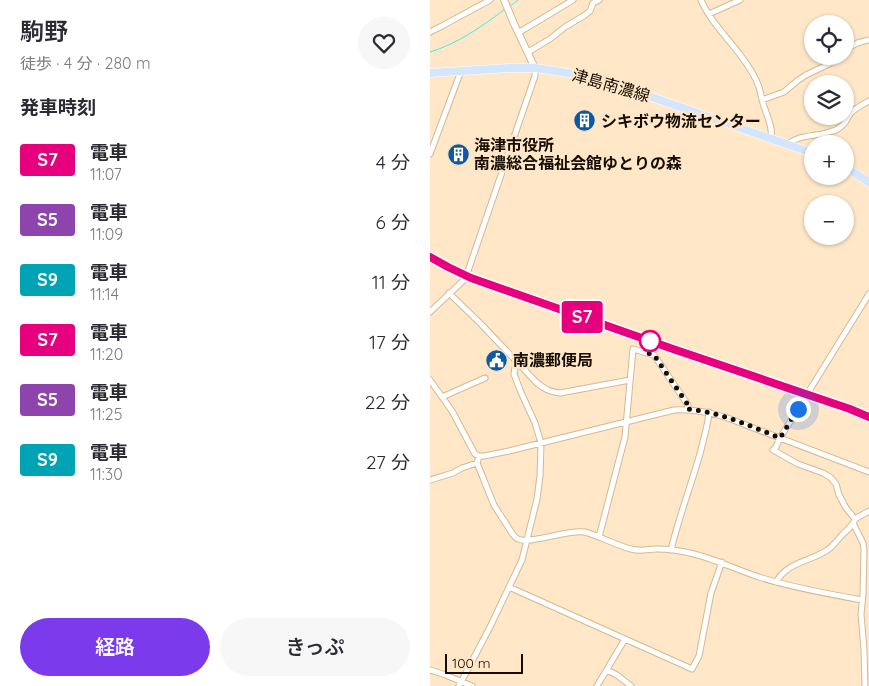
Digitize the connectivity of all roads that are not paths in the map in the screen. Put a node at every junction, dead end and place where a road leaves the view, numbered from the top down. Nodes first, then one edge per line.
1 (490, 0) edge
2 (573, 0) edge
3 (598, 0) edge
4 (701, 0) edge
5 (740, 0) edge
6 (504, 1) edge
7 (709, 14) junction
8 (430, 32) edge
9 (518, 33) junction
10 (869, 40) edge
11 (854, 45) edge
12 (528, 52) junction
13 (827, 65) edge
14 (536, 68) junction
15 (461, 71) junction
16 (430, 72) edge
17 (762, 100) junction
18 (869, 101) edge
19 (771, 138) junction
20 (788, 144) junction
21 (804, 150) edge
22 (430, 154) edge
23 (854, 173) edge
24 (869, 182) edge
25 (449, 293) junction
26 (869, 294) edge
27 (430, 312) edge
28 (517, 363) junction
29 (484, 378) dead end
30 (430, 380) edge
31 (630, 380) junction
32 (442, 397) junction
33 (687, 409) junction
34 (710, 412) junction
35 (627, 422) junction
36 (780, 438) junction
37 (540, 443) junction
38 (478, 456) junction
39 (477, 463) junction
40 (869, 472) edge
41 (430, 480) edge
42 (869, 511) edge
43 (855, 522) junction
44 (599, 537) junction
45 (528, 539) junction
46 (671, 550) junction
47 (722, 562) junction
48 (776, 582) junction
49 (869, 586) edge
50 (509, 587) junction
51 (863, 594) junction
52 (862, 600) junction
53 (625, 639) junction
54 (430, 670) edge
55 (607, 670) junction
56 (461, 684) edge
57 (472, 686) edge
58 (597, 686) edge
59 (631, 686) edge
60 (865, 686) edge

1 - 8 street
2 - 9 street
3 - 12 street
4 - 7 street
5 - 7 street
6 - 9 street
7 - 17 street
9 - 12 street
10 - 11 street
12 - 14 street
13 - 17 street
14 - 15 main road, 津島南濃線
14 - 19 main road, 津島南濃線
14 - 25 street
15 - 16 main road, 津島南濃線
15 - 22 street
17 - 19 street
18 - 20 street
19 - 20 main road, 津島南濃線
20 - 21 main road, 津島南濃線
23 - 24 main road
25 - 27 street
25 - 28 street
26 - 36 street
28 - 31 street
28 - 37 street
29 - 32 street
30 - 32 street
31 - 33 street
31 - 35 street
32 - 38 street
33 - 34 street
33 - 35 street
34 - 36 street
34 - 46 street
35 - 37 street
35 - 44 street
36 - 40 street
36 - 43 street
37 - 38 street
37 - 45 street
38 - 39 street
39 - 41 street
39 - 45 street
42 - 43 street
43 - 48 street
43 - 51 street
44 - 45 street
44 - 46 street
45 - 50 street
46 - 47 street
47 - 48 street
47 - 53 street
48 - 52 street
49 - 51 street
50 - 53 street
50 - 56 street
51 - 52 street
52 - 60 street
53 - 55 street
54 - 56 street
55 - 58 street
55 - 59 street
56 - 57 street

